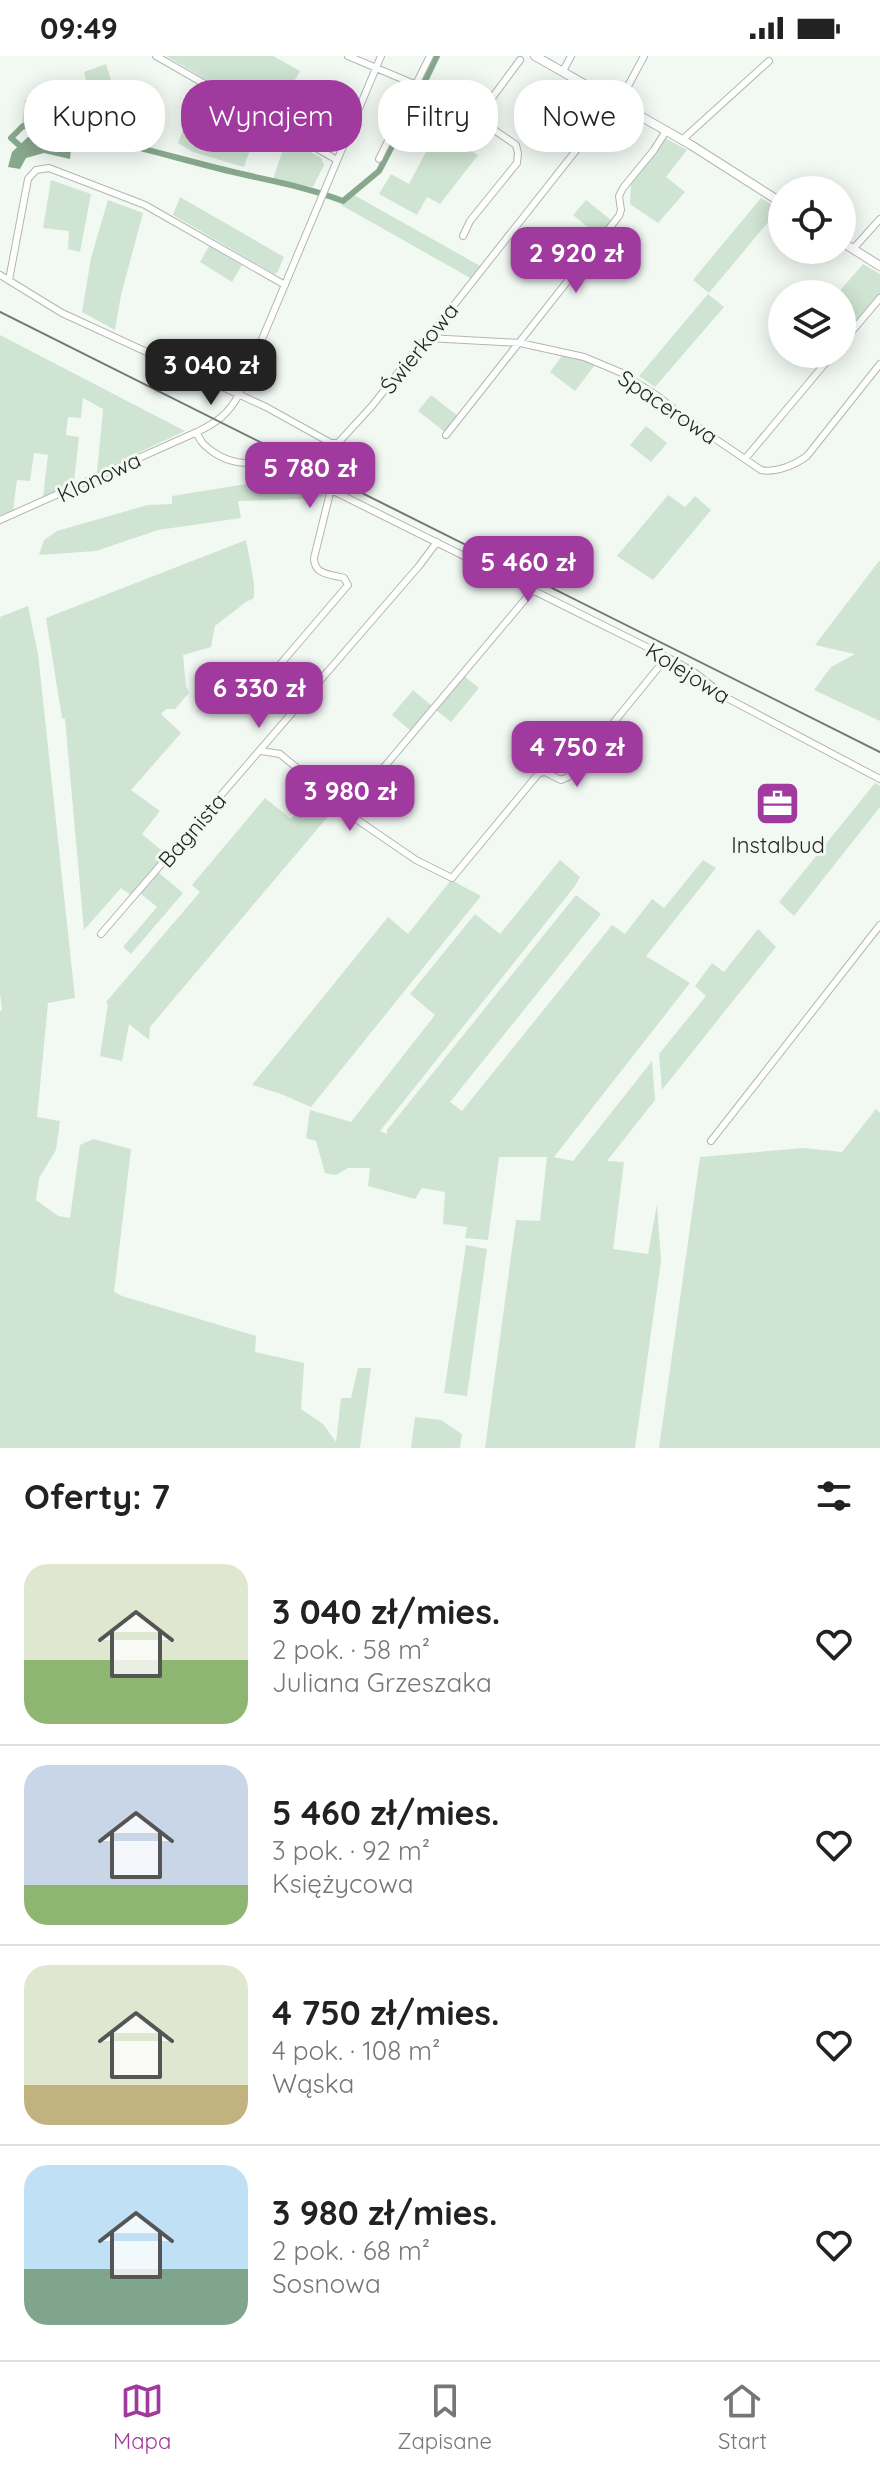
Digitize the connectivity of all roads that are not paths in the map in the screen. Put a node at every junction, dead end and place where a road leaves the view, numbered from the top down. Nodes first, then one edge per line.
1 (156, 56) edge
2 (348, 56) edge
3 (381, 56) edge
4 (430, 56) edge
5 (535, 56) edge
6 (571, 56) edge
7 (644, 56) edge
8 (520, 60) dead end
9 (769, 61) dead end
10 (376, 68) junction
11 (563, 71) junction
12 (406, 80) edge
13 (418, 80) edge
14 (579, 80) edge
15 (630, 80) edge
16 (498, 90) edge
17 (644, 118) edge
18 (666, 131) junction
19 (498, 133) edge
20 (684, 141) junction
21 (382, 152) edge
22 (577, 152) edge
23 (379, 159) dead end
24 (337, 160) junction
25 (768, 194) edge
26 (880, 219) edge
27 (463, 236) dead end
28 (856, 246) edge
29 (856, 251) edge
30 (880, 266) edge
31 (0, 275) edge
32 (9, 280) junction
33 (285, 285) junction
34 (880, 298) edge
35 (856, 326) edge
36 (428, 338) junction
37 (520, 343) junction
38 (880, 364) edge
39 (821, 368) edge
40 (239, 394) junction
41 (197, 432) junction
42 (446, 435) dead end
43 (745, 459) junction
44 (331, 489) junction
45 (0, 520) edge
46 (437, 542) junction
47 (533, 590) junction
48 (667, 657) junction
49 (231, 698) dead end
50 (261, 751) junction
51 (880, 779) edge
52 (348, 810) junction
53 (880, 925) edge
54 (101, 934) dead end
55 (711, 1141) dead end

1 - 24 street
2 - 10 street
3 - 10 street, Klonowa
4 - 13 street
5 - 11 street
6 - 11 street
7 - 15 street, Świerkowa
8 - 16 street
9 - 20 street
10 - 12 street
10 - 24 street, Klonowa
11 - 14 street
17 - 18 street
18 - 20 street
18 - 37 street
19 - 27 street
20 - 25 street
21 - 23 street
22 - 36 street, Świerkowa
24 - 33 street, Klonowa
26 - 28 street
29 - 30 street
31 - 32 street
32 - 33 street
32 - 40 street
33 - 40 street, Klonowa
34 - 35 street
36 - 37 street, Spacerowa
36 - 40 street, Świerkowa
37 - 42 street
37 - 43 street, Spacerowa
38 - 43 street, Spacerowa
39 - 43 street
40 - 41 street, Klonowa
41 - 44 street, Kolejowa
41 - 45 street, Klonowa
44 - 46 street, Kolejowa
44 - 49 street
46 - 47 street, Kolejowa
46 - 50 street, Bagnista
47 - 48 street, Kolejowa
47 - 52 street
48 - 51 street, Kolejowa
48 - 52 street
50 - 52 street
50 - 54 street, Bagnista
53 - 55 street

